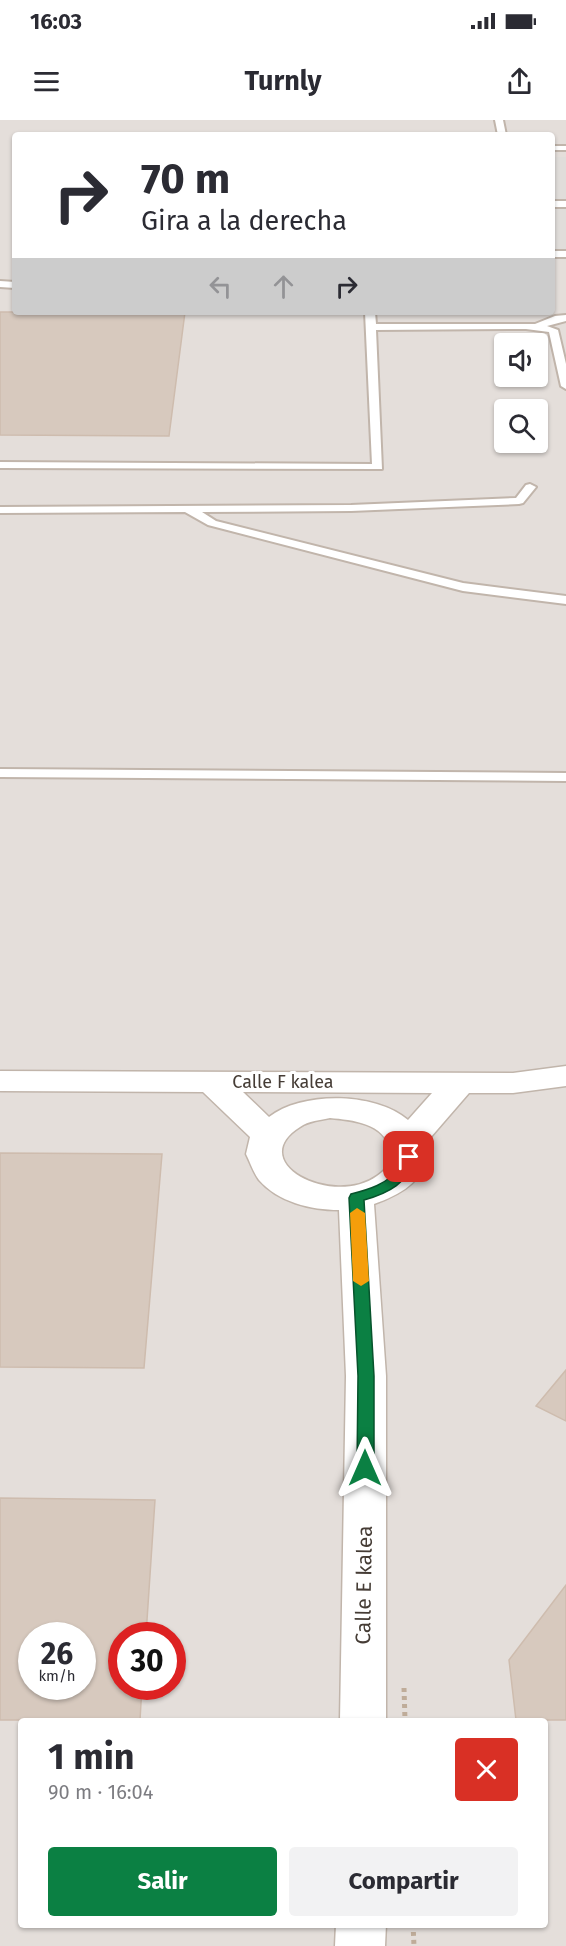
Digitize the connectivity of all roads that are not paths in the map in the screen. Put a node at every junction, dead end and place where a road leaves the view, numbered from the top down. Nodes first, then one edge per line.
1 (370, 315) edge
2 (566, 318) edge
3 (371, 327) junction
4 (536, 327) junction
5 (566, 386) edge
6 (0, 465) edge
7 (530, 487) dead end
8 (0, 510) edge
9 (188, 510) junction
10 (566, 600) edge
11 (0, 772) edge
12 (566, 777) edge
13 (566, 1076) edge
14 (0, 1081) edge
15 (211, 1081) junction
16 (460, 1082) junction
17 (268, 1135) junction
18 (407, 1143) junction
19 (356, 1198) junction
20 (363, 1718) edge
21 (361, 1928) edge
22 (360, 1946) edge

1 - 3 lane
2 - 4 lane
3 - 4 lane
3 - 6 lane
4 - 5 lane
7 - 9 lane
8 - 9 lane
9 - 10 lane
11 - 12 lane
13 - 16 street, Calle F kalea
14 - 15 street, Calle F kalea
15 - 16 street, Calle F kalea
15 - 17 street
16 - 18 street
17 - 18 street
17 - 19 street
18 - 19 street
19 - 20 street, Calle E kalea
21 - 22 street

